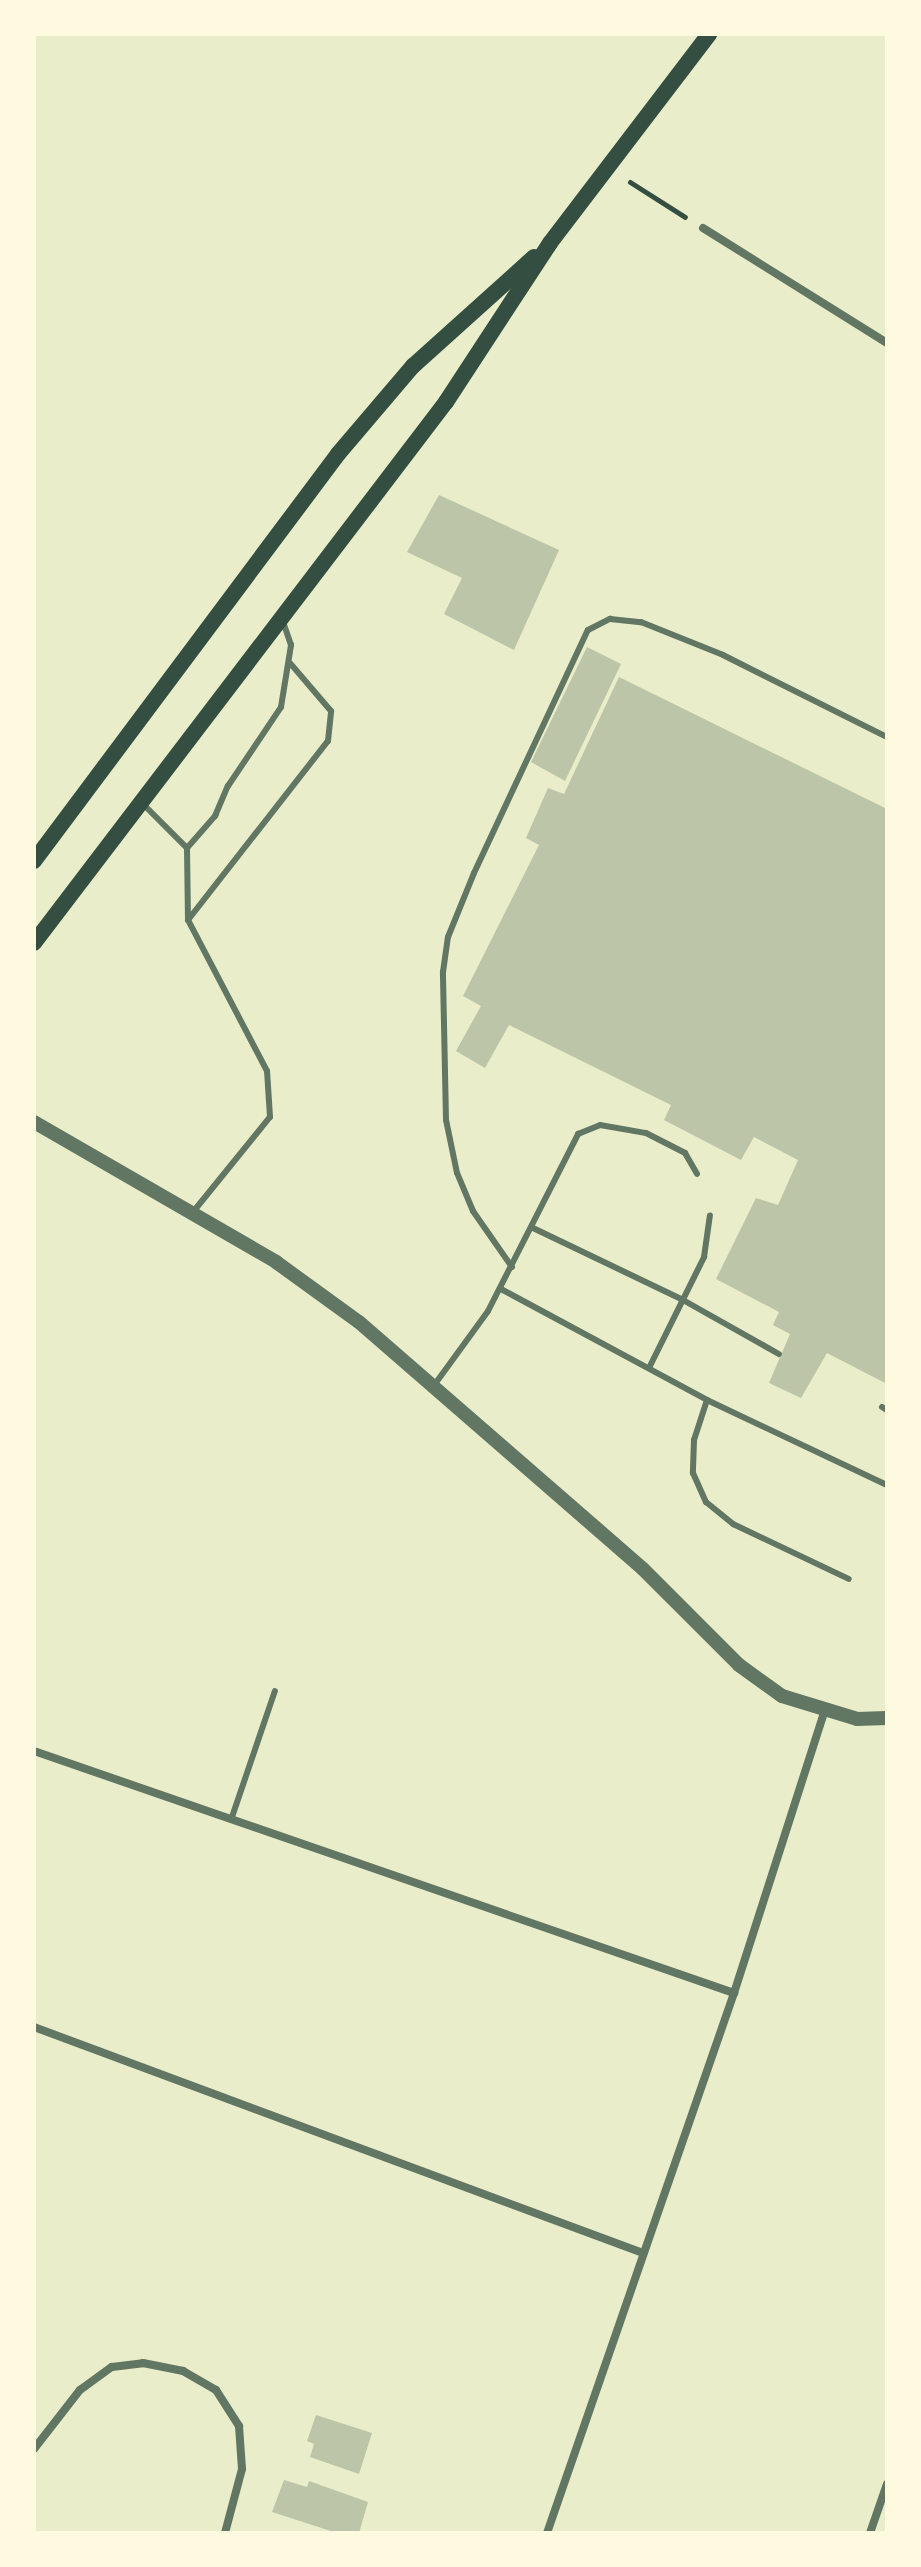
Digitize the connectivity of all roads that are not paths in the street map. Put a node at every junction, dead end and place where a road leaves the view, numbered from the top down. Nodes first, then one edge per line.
1 (709, 34) edge
2 (703, 228) road end
3 (550, 243) junction
4 (887, 343) edge
5 (283, 621) junction
6 (290, 662) junction
7 (887, 737) edge
8 (143, 804) junction
9 (187, 848) junction
10 (34, 861) edge
11 (188, 920) junction
12 (34, 943) edge
13 (34, 1122) edge
14 (697, 1174) dead end
15 (193, 1212) junction
16 (710, 1215) dead end
17 (533, 1228) junction
18 (512, 1267) junction
19 (501, 1289) junction
20 (683, 1300) junction
21 (779, 1354) dead end
22 (650, 1366) junction
23 (435, 1384) junction
24 (707, 1400) junction
25 (887, 1485) edge
26 (849, 1579) dead end
27 (275, 1691) dead end
28 (825, 1710) junction
29 (887, 1718) edge
30 (34, 1751) edge
31 (232, 1817) junction
32 (734, 1993) junction
33 (34, 2027) edge
34 (640, 2252) junction
35 (34, 2449) edge
36 (887, 2484) edge
37 (225, 2533) edge
38 (547, 2533) edge
39 (870, 2533) edge

1 - 3 main road
2 - 4 street
3 - 5 main road
3 - 10 main road
5 - 6 lane
5 - 8 main road
6 - 9 lane
6 - 11 lane
7 - 18 lane
8 - 9 lane
8 - 12 main road
9 - 11 lane
11 - 15 lane
13 - 15 street
14 - 17 lane
15 - 23 street
16 - 20 lane
17 - 18 lane
17 - 20 lane
18 - 19 lane
19 - 22 lane
19 - 23 lane
20 - 21 lane
20 - 22 lane
22 - 24 lane
23 - 28 street
24 - 25 lane
24 - 26 lane
27 - 31 lane
28 - 29 street
28 - 32 street
30 - 31 street
31 - 32 street
32 - 34 street
33 - 34 street
34 - 38 street
35 - 37 street
36 - 39 street

